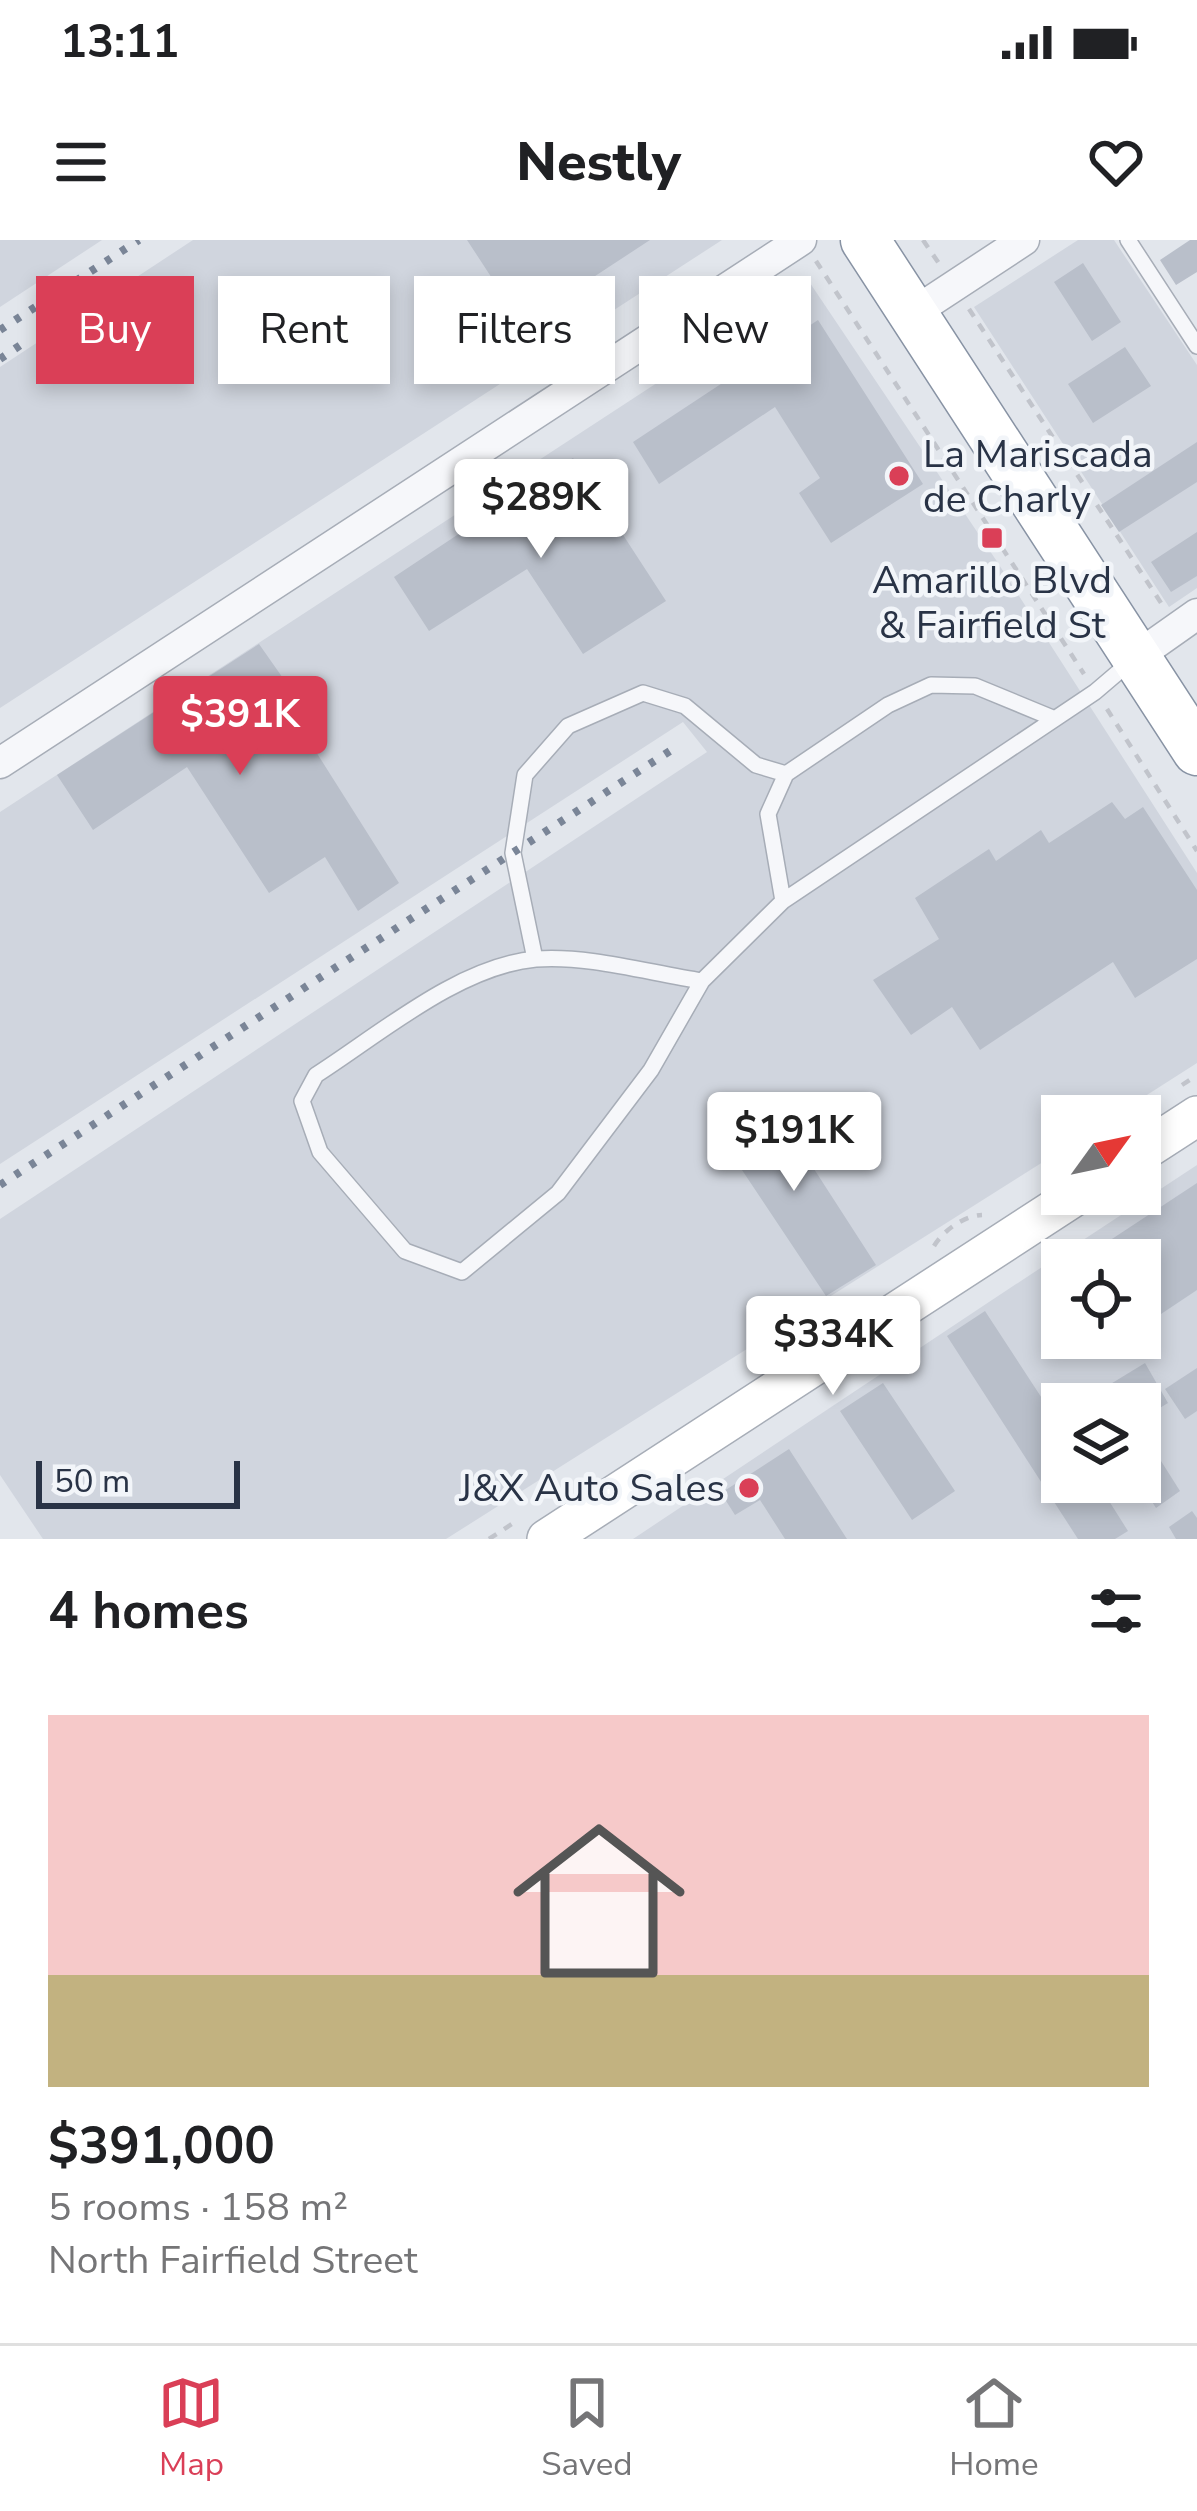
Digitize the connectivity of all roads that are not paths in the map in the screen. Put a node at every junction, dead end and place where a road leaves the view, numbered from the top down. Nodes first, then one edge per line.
1 (802, 240) edge
2 (865, 240) edge
3 (1024, 240) edge
4 (1128, 240) edge
5 (913, 313) junction
6 (1197, 346) edge
7 (1197, 614) edge
8 (1136, 657) junction
9 (1054, 719) junction
10 (1197, 751) edge
11 (0, 763) edge
12 (786, 774) junction
13 (783, 901) junction
14 (535, 959) junction
15 (701, 981) junction
16 (1197, 1116) edge
17 (1161, 1140) edge
18 (1046, 1215) edge
19 (547, 1539) edge

1 - 11 street
2 - 5 highway
3 - 5 street
4 - 6 lane
5 - 8 highway
7 - 8 street
8 - 9 lane
8 - 10 highway
9 - 12 lane
9 - 13 lane
12 - 13 lane
12 - 14 lane
13 - 15 lane
14 - 15 lane
14 - 15 lane
16 - 17 main road
18 - 19 main road

